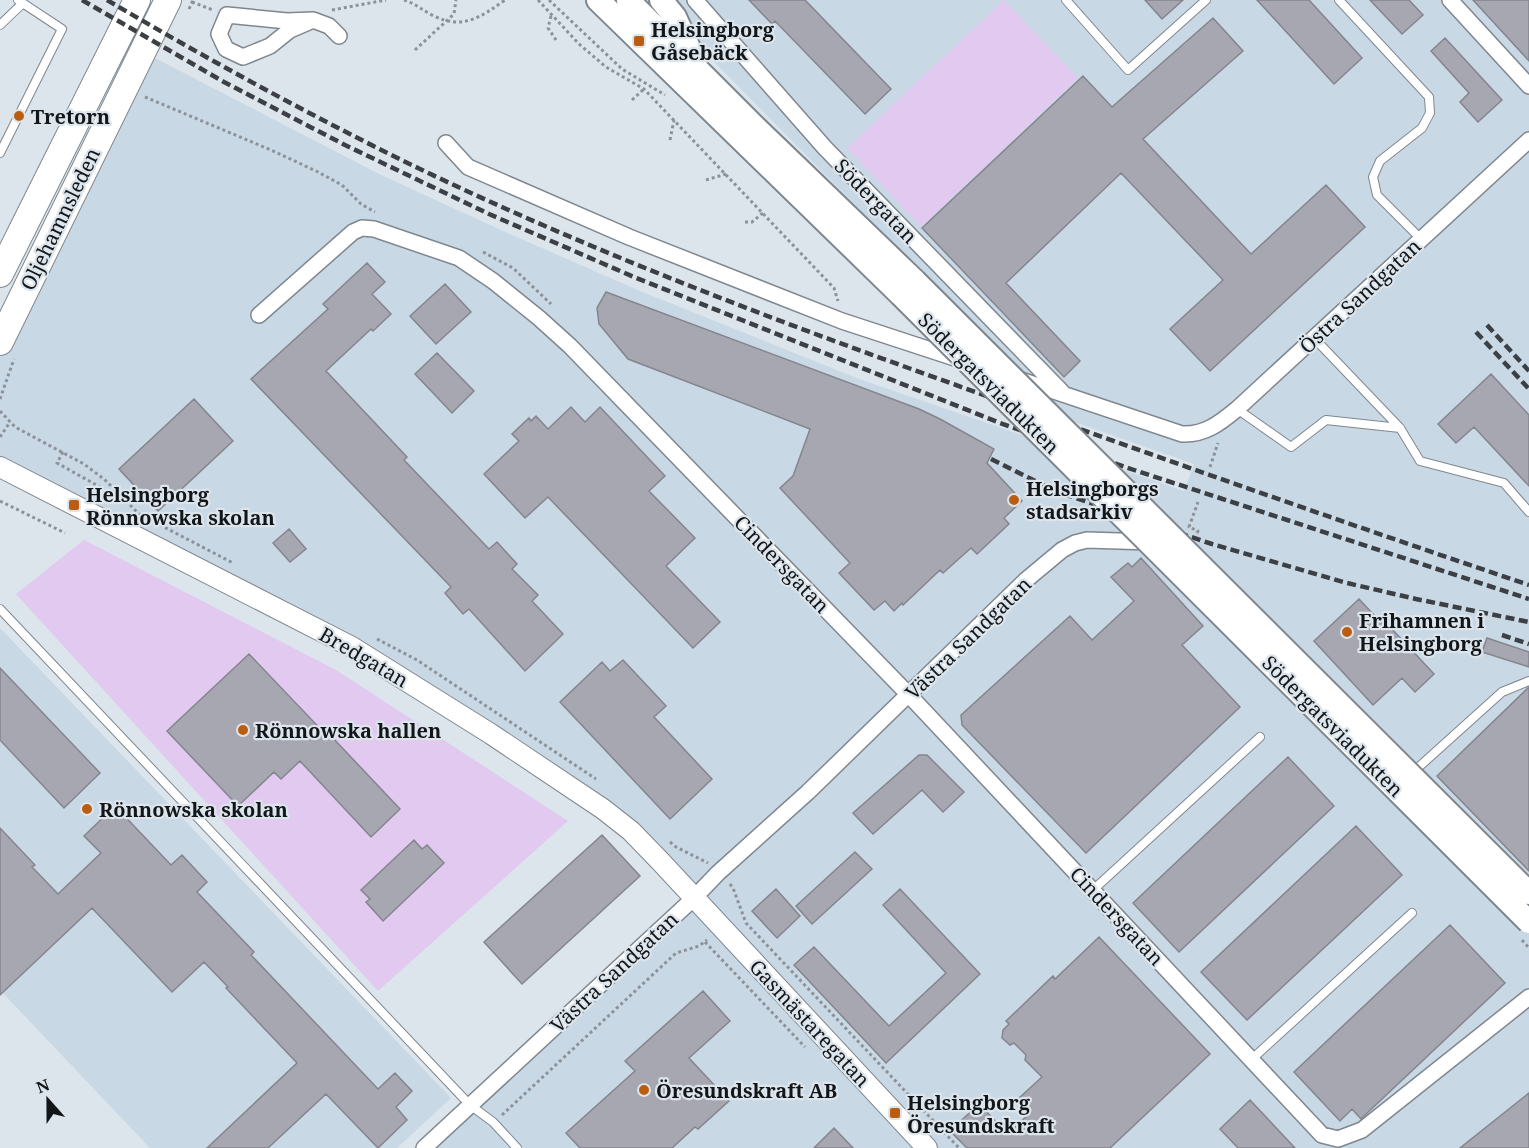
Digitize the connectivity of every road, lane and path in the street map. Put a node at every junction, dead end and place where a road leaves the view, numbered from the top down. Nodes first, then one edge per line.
1 (137, 0) edge
2 (386, 0) edge
3 (404, 0) edge
4 (456, 0) edge
5 (505, 0) edge
6 (538, 0) edge
7 (597, 0) edge
8 (628, 0) edge
9 (661, 0) edge
10 (695, 0) edge
11 (1066, 0) edge
12 (1206, 0) edge
13 (1340, 0) edge
14 (1450, 0) edge
15 (20, 1) edge
16 (180, 1) edge
17 (226, 15) junction
18 (551, 16) junction
19 (313, 20) junction
20 (447, 21) junction
21 (0, 25) edge
22 (339, 36) dead end
23 (556, 40) dead end
24 (415, 50) dead end
25 (699, 71) junction
26 (1529, 86) edge
27 (644, 89) junction
28 (145, 97) dead end
29 (632, 100) dead end
30 (674, 120) junction
31 (670, 140) dead end
32 (1529, 140) edge
33 (446, 142) dead end
34 (0, 153) edge
35 (726, 174) junction
36 (706, 180) dead end
37 (764, 212) junction
38 (379, 213) dead end
39 (745, 222) dead end
40 (1421, 238) junction
41 (476, 250) dead end
42 (0, 274) edge
43 (908, 288) junction
44 (555, 309) dead end
45 (259, 315) dead end
46 (842, 321) junction
47 (1314, 338) junction
48 (0, 342) edge
49 (1065, 395) junction
50 (1236, 409) junction
51 (10, 422) dead end
52 (1400, 428) junction
53 (0, 437) edge
54 (1219, 440) dead end
55 (63, 452) dead end
56 (1210, 466) dead end
57 (0, 467) edge
58 (100, 488) dead end
59 (0, 501) edge
60 (1198, 502) dead end
61 (1529, 512) edge
62 (1189, 527) dead end
63 (63, 532) dead end
64 (0, 609) edge
65 (1529, 681) edge
66 (909, 695) junction
67 (1260, 737) dead end
68 (1403, 781) junction
69 (1093, 890) junction
70 (1529, 893) edge
71 (693, 898) junction
72 (1529, 904) edge
73 (740, 911) dead end
74 (1412, 913) dead end
75 (1529, 922) edge
76 (721, 928) junction
77 (1529, 997) edge
78 (1252, 1059) junction
79 (470, 1105) junction
80 (493, 1122) junction
81 (424, 1148) edge
82 (516, 1148) edge
83 (927, 1148) edge

1 - 42 highway, Oljehamnsleden
2 - 19 path
3 - 20 path
4 - 20 path
5 - 20 path
6 - 18 path
7 - 43 main road, Södergatsviadukten
8 - 25 main road, Södergatsviadukten
9 - 25 main road
10 - 49 street, Södergatan
11 - 12 lane
13 - 40 lane
14 - 26 street
15 - 21 lane
15 - 34 lane
16 - 17 path
16 - 48 highway, Oljehamnsleden
17 - 19 street
17 - 19 street
18 - 23 path
18 - 27 path
19 - 22 street
20 - 24 path
25 - 43 main road, Södergatsviadukten
27 - 29 path
27 - 30 path
28 - 38 path
30 - 31 path
30 - 35 path
32 - 40 street, Östra Sandgatan
33 - 46 street
35 - 36 path
35 - 37 path
37 - 39 path
37 - 46 path
40 - 47 street, Östra Sandgatan
41 - 44 path
43 - 70 main road, Södergatsviadukten, bridge
43 - 75 main road, Södergatsviadukten, bridge
45 - 66 street, Cindersgatan
46 - 49 street
47 - 50 street, Östra Sandgatan
47 - 52 lane
49 - 50 street, Östra Sandgatan
50 - 52 lane
51 - 53 path
52 - 61 lane
54 - 56 path
55 - 58 path
57 - 71 street, Bredgatan
59 - 63 path
60 - 62 path
64 - 79 lane
65 - 68 lane
66 - 68 street, Västra Sandgatan
66 - 69 street, Cindersgatan
66 - 71 street, Västra Sandgatan
67 - 69 lane
68 - 72 street, Västra Sandgatan
69 - 78 street, Cindersgatan
71 - 76 street, Gasmästaregatan
71 - 79 street, Västra Sandgatan
73 - 76 path
74 - 78 lane
76 - 80 path
76 - 83 street, Gasmästaregatan
77 - 78 street, Cindersgatan
79 - 80 lane
79 - 81 street, Västra Sandgatan
80 - 82 lane

